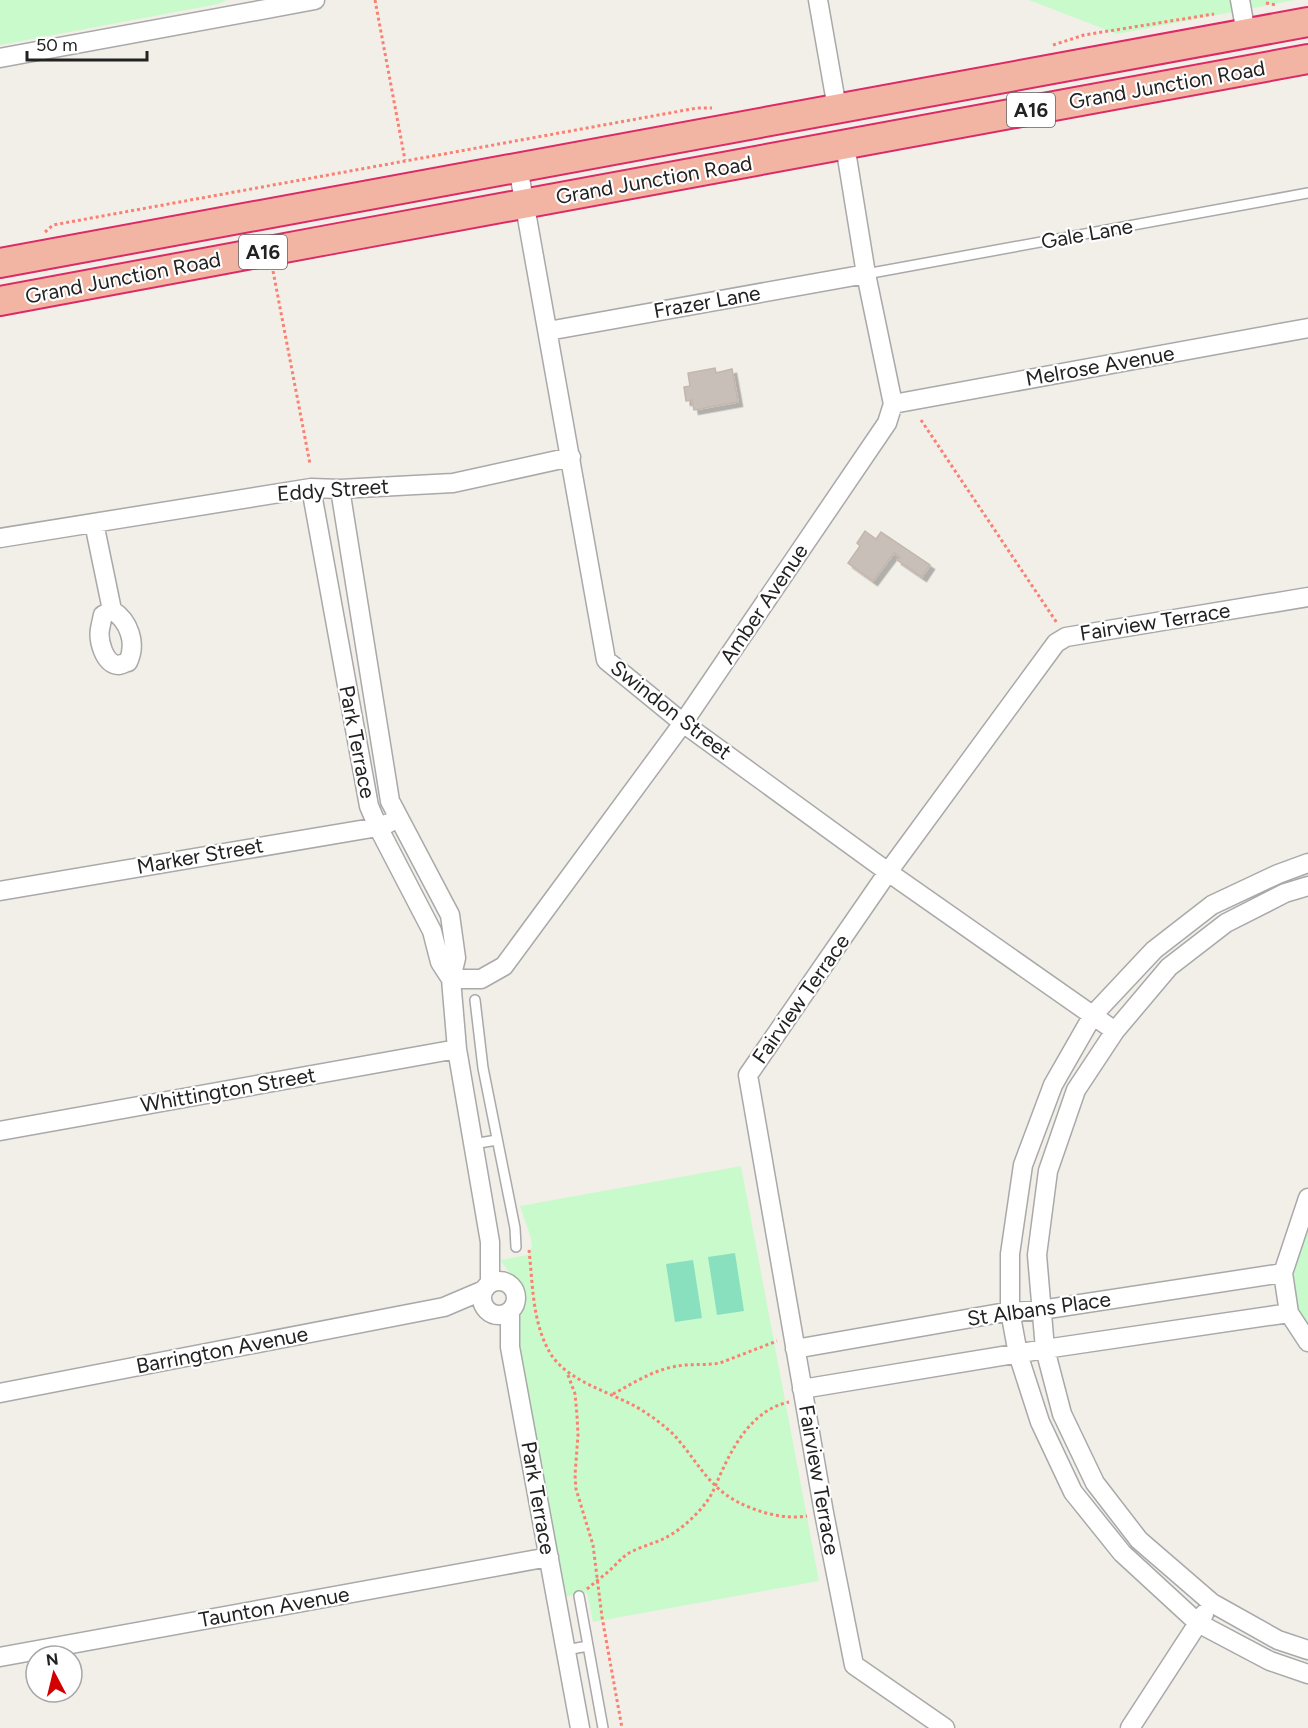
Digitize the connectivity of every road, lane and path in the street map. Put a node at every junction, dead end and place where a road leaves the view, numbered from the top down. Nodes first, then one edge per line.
1 (315, 0) edge
2 (375, 0) edge
3 (818, 0) edge
4 (1240, 0) edge
5 (247, 6) edge
6 (1308, 22) edge
7 (1246, 33) junction
8 (1308, 49) edge
9 (0, 58) edge
10 (1308, 59) edge
11 (720, 108) dead end
12 (837, 108) junction
13 (844, 145) junction
14 (518, 167) junction
15 (408, 174) junction
16 (1308, 193) edge
17 (525, 203) junction
18 (39, 237) dead end
19 (0, 263) edge
20 (272, 269) dead end
21 (866, 274) junction
22 (0, 301) edge
23 (1308, 328) edge
24 (548, 331) junction
25 (893, 404) junction
26 (921, 420) dead end
27 (571, 457) junction
28 (310, 464) dead end
29 (311, 488) junction
30 (340, 489) junction
31 (94, 523) junction
32 (0, 538) edge
33 (1308, 597) edge
34 (112, 610) dead end
35 (1066, 637) junction
36 (684, 723) junction
37 (399, 820) junction
38 (378, 827) junction
39 (1308, 863) edge
40 (888, 872) junction
41 (1308, 886) edge
42 (0, 891) edge
43 (451, 979) junction
44 (475, 1000) dead end
45 (1093, 1015) junction
46 (1115, 1031) junction
47 (457, 1049) junction
48 (0, 1131) edge
49 (497, 1140) junction
50 (473, 1144) junction
51 (1308, 1198) edge
52 (516, 1247) joint
53 (1283, 1272) junction
54 (493, 1285) junction
55 (444, 1307) junction
56 (1041, 1310) junction
57 (1010, 1311) junction
58 (498, 1312) junction
59 (1289, 1313) junction
60 (793, 1342) junction
61 (1308, 1342) edge
62 (1045, 1349) junction
63 (1017, 1354) junction
64 (568, 1373) junction
65 (0, 1393) edge
66 (613, 1394) junction
67 (803, 1394) junction
68 (716, 1487) junction
69 (824, 1513) junction
70 (549, 1557) junction
71 (597, 1580) junction
72 (579, 1596) joint
73 (1212, 1603) junction
74 (1198, 1623) junction
75 (588, 1646) junction
76 (566, 1650) junction
77 (1308, 1650) edge
78 (0, 1657) edge
79 (1308, 1674) edge
80 (580, 1728) edge
81 (603, 1728) edge
82 (622, 1728) edge
83 (945, 1728) edge
84 (1130, 1728) edge

1 - 5 street
2 - 15 path
3 - 12 street
4 - 7 street
5 - 9 street
6 - 7 highway, Grand Junction Road / A16
7 - 8 highway, Grand Junction Road
7 - 12 highway, Grand Junction Road / A16
10 - 13 highway, Grand Junction Road / A16
11 - 15 path
12 - 14 highway, Grand Junction Road / A16
13 - 17 highway, Grand Junction Road / A16
13 - 21 street
14 - 15 highway, Grand Junction Road / A16
14 - 17 street, Swindon Street
15 - 18 path
15 - 19 highway, Grand Junction Road / A16
16 - 21 lane, Gale Lane
17 - 22 highway, Grand Junction Road / A16
17 - 24 street, Swindon Street
20 - 28 path
21 - 24 street, Frazer Lane
21 - 25 street
23 - 25 street, Melrose Avenue
24 - 27 street, Swindon Street
25 - 36 street, Amber Avenue
26 - 35 path
27 - 30 street, Eddy Street
27 - 36 street, Swindon Street
29 - 30 street, Eddy Street
29 - 31 street, Eddy Street
29 - 38 street, Park Terrace
30 - 37 street, Park Terrace
31 - 32 street, Eddy Street
31 - 34 street
33 - 35 street, Fairview Terrace
35 - 40 street, Fairview Terrace
36 - 40 street, Swindon Street
36 - 43 street, Amber Avenue
37 - 38 street, Marker Street
37 - 43 street, Park Terrace
38 - 42 street, Marker Street
38 - 43 street, Park Terrace
39 - 45 street
40 - 45 street, Swindon Street
40 - 60 street, Fairview Terrace
41 - 46 street
43 - 47 street, Park Terrace
44 - 49 lane
45 - 46 street, Swindon Street
45 - 57 street
46 - 56 street
47 - 48 street, Whittington Street
47 - 50 street, Park Terrace
49 - 50 lane
49 - 52 lane
50 - 54 street, Park Terrace
51 - 53 street
52 - 64 path
53 - 56 street, St Albans Place
53 - 59 street
54 - 55 street, Barrington Avenue
54 - 58 street, Park Terrace
54 - 58 street
55 - 58 street, Barrington Avenue
55 - 65 street, Barrington Avenue
56 - 57 street, St Albans Place
56 - 62 street
57 - 60 street, St Albans Place
57 - 63 street
58 - 70 street, Park Terrace
59 - 61 street
59 - 62 street, St Albans Place
60 - 66 path
60 - 67 street, Fairview Terrace
62 - 63 street, St Albans Place
62 - 73 street
63 - 67 street, St Albans Place
63 - 74 street
64 - 66 path
64 - 71 path
66 - 68 path
67 - 68 path
67 - 69 street, Fairview Terrace
68 - 69 path
68 - 71 path
69 - 83 street, Fairview Terrace
70 - 76 street, Park Terrace
70 - 78 street, Taunton Avenue
71 - 72 path
71 - 82 path
72 - 75 lane
73 - 74 street
73 - 77 street
74 - 79 street
74 - 84 street
75 - 76 lane
75 - 81 lane
76 - 80 street, Park Terrace

